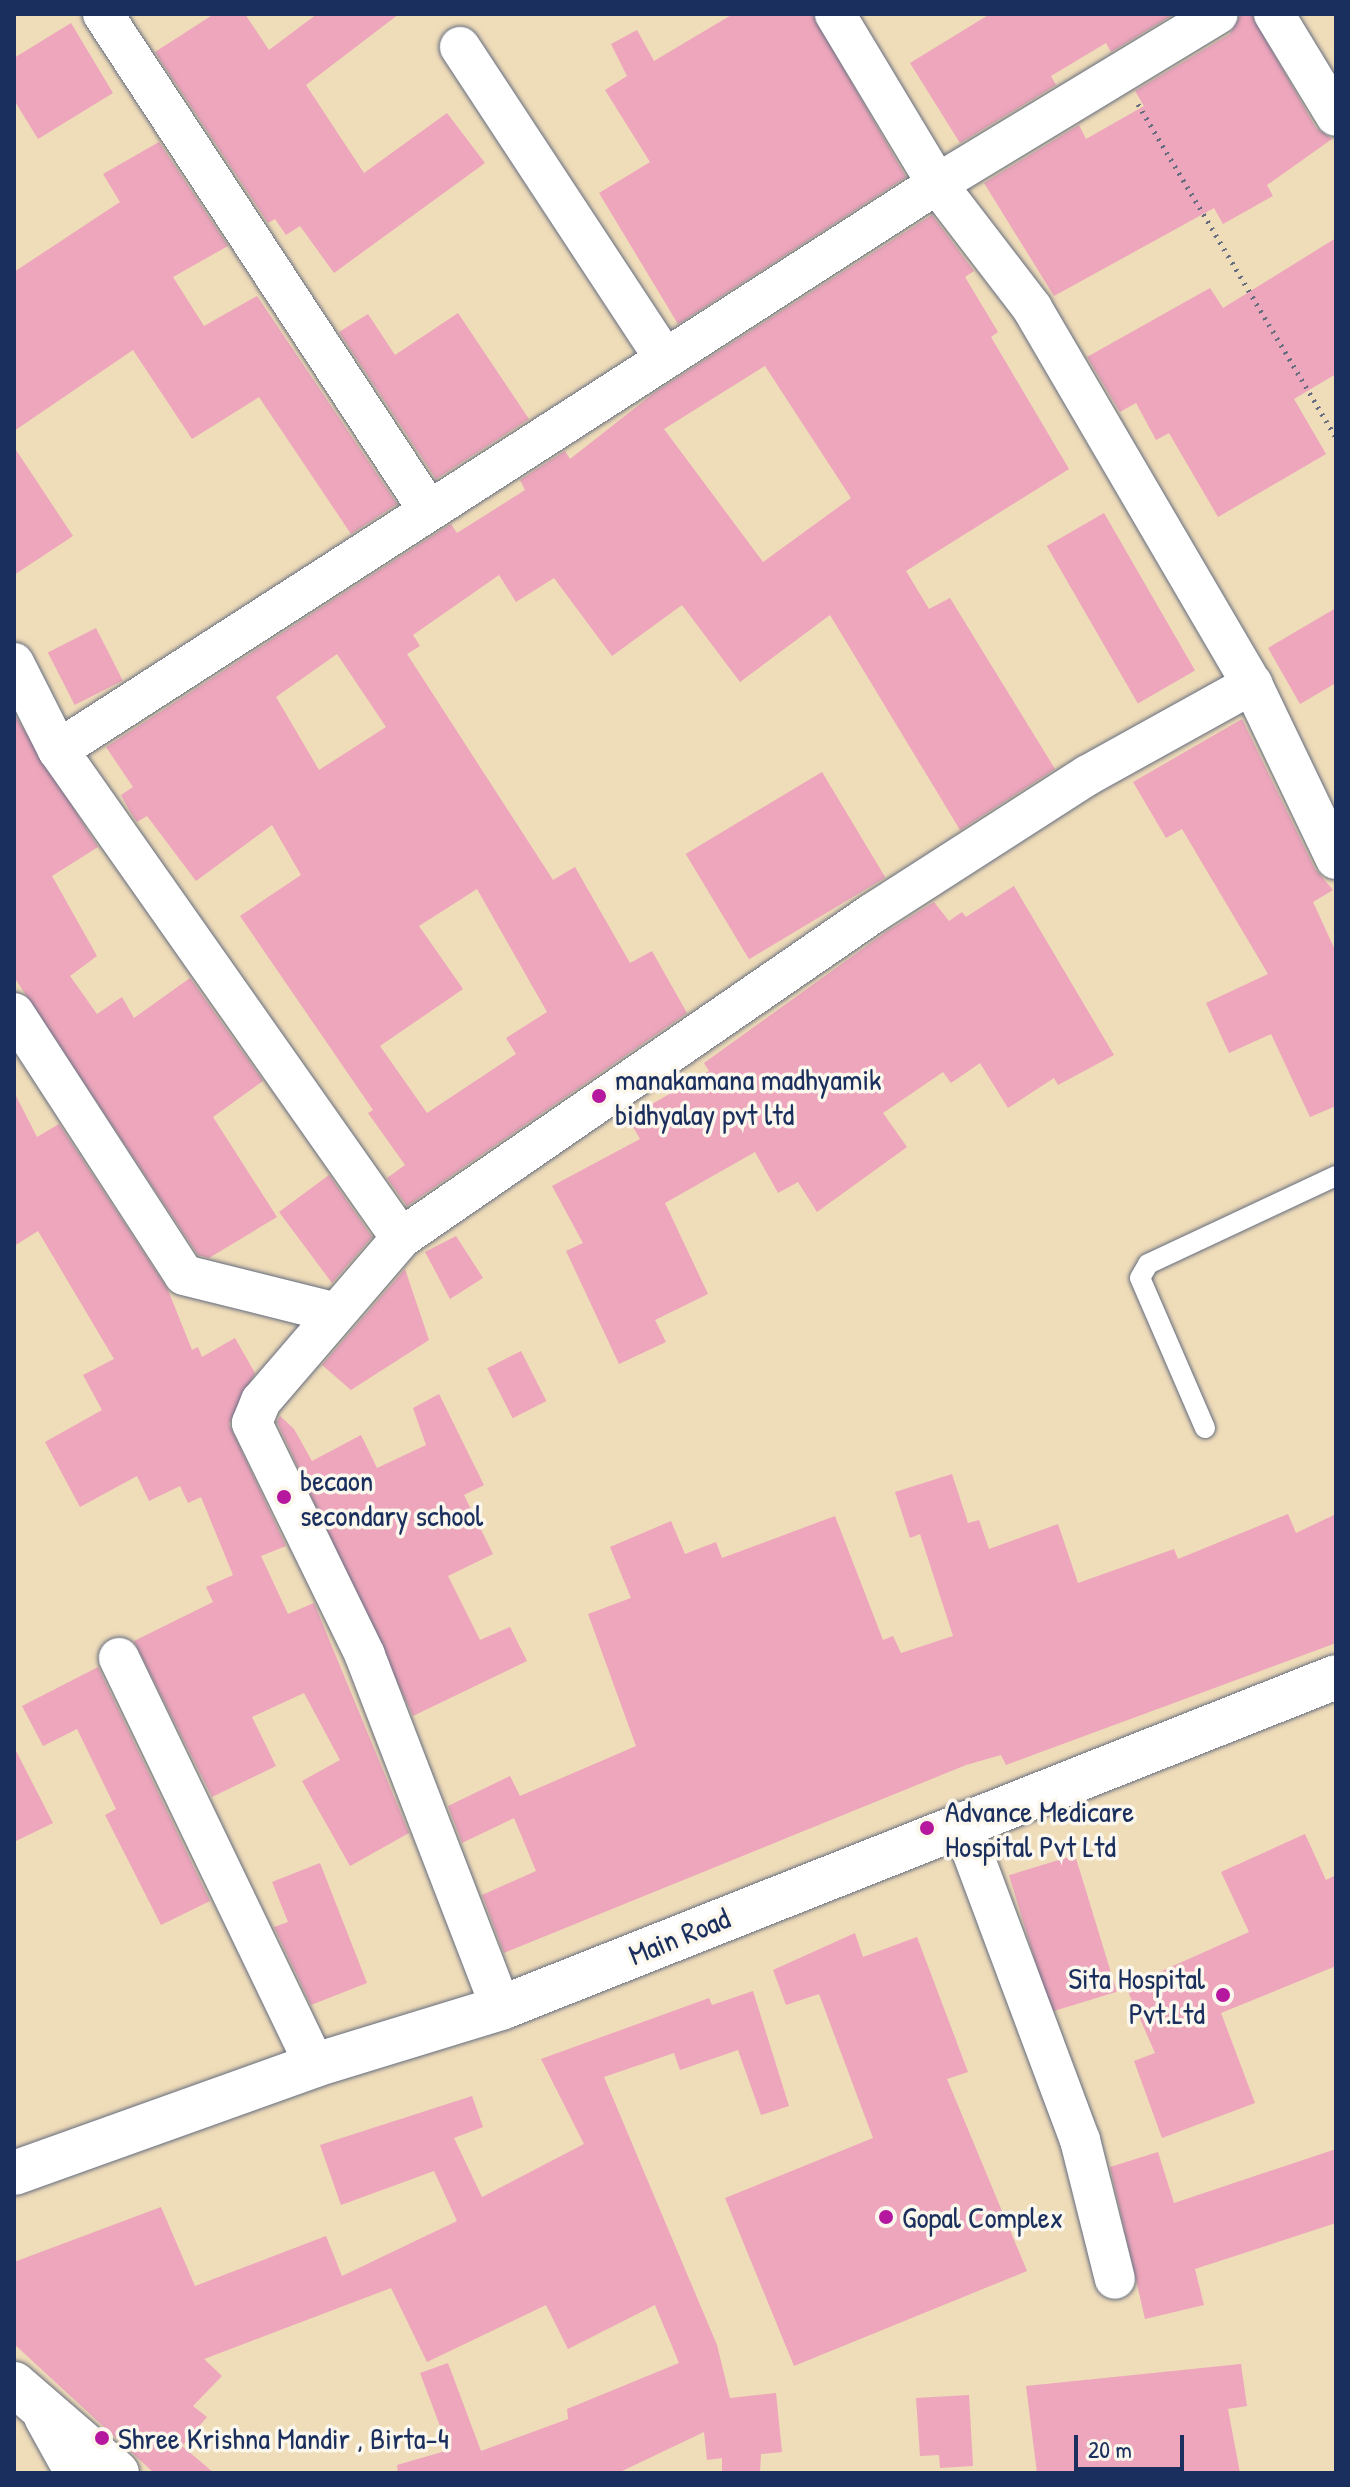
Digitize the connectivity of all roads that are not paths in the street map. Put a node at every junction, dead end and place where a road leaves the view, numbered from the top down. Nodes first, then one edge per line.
1 (103, 14) edge
2 (835, 14) edge
3 (1218, 14) edge
4 (1274, 14) edge
5 (460, 47) dead end
6 (1336, 116) edge
7 (937, 184) junction
8 (665, 359) junction
9 (429, 511) junction
10 (14, 663) edge
11 (1252, 684) junction
12 (58, 750) junction
13 (1336, 859) edge
14 (14, 1013) edge
15 (1336, 1176) edge
16 (401, 1238) junction
17 (332, 1312) junction
18 (1205, 1428) dead end
19 (119, 1658) dead end
20 (1336, 1677) edge
21 (961, 1822) junction
22 (501, 2008) junction
23 (315, 2065) junction
24 (14, 2173) edge
25 (1115, 2279) dead end
26 (14, 2384) edge
27 (44, 2417) junction
28 (75, 2473) edge
29 (117, 2473) edge

1 - 9 street
2 - 7 street
3 - 7 street
4 - 6 street
5 - 8 street
7 - 8 street
7 - 11 street
8 - 9 street
9 - 12 street
10 - 12 street
11 - 13 street
11 - 16 street
12 - 16 street
14 - 17 street
15 - 18 lane
16 - 17 street
17 - 22 street
19 - 23 street
20 - 21 main road, Main Road
21 - 22 main road, Main Road
21 - 25 street
22 - 23 main road, Main Road
23 - 24 main road, Main Road
26 - 27 main road
27 - 28 street
27 - 29 main road

